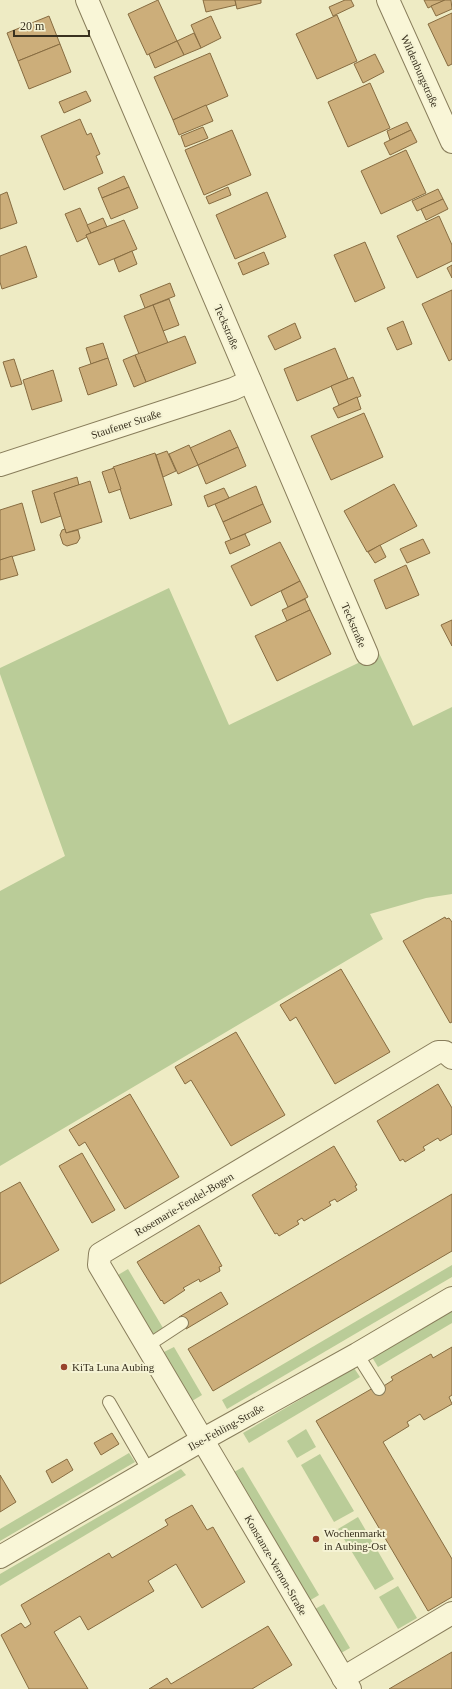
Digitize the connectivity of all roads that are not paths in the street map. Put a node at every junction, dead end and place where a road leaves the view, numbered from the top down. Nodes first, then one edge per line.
1 (87, 0) edge
2 (388, 0) edge
3 (452, 142) edge
4 (250, 381) junction
5 (0, 465) edge
6 (367, 654) dead end
7 (452, 1058) edge
8 (452, 1298) edge
9 (182, 1323) dead end
10 (147, 1346) junction
11 (357, 1354) junction
12 (378, 1389) dead end
13 (109, 1402) dead end
14 (202, 1440) junction
15 (149, 1471) junction
16 (0, 1557) edge
17 (452, 1613) edge
18 (347, 1683) edge

1 - 4 street, Teckstraße
2 - 3 street, Wildenburgstraße
4 - 5 street, Staufener Straße
4 - 6 street, Teckstraße
7 - 10 street, Rosemarie-Fendel-Bogen
8 - 11 street, Ilse-Fehling-Straße
9 - 10 lane
10 - 14 street, Rosemarie-Fendel-Bogen
11 - 12 lane
11 - 14 street, Ilse-Fehling-Straße
13 - 15 lane
14 - 15 street, Ilse-Fehling-Straße
14 - 18 street, Konstanze-Vernon-Straße
15 - 16 street, Ilse-Fehling-Straße
17 - 18 street

